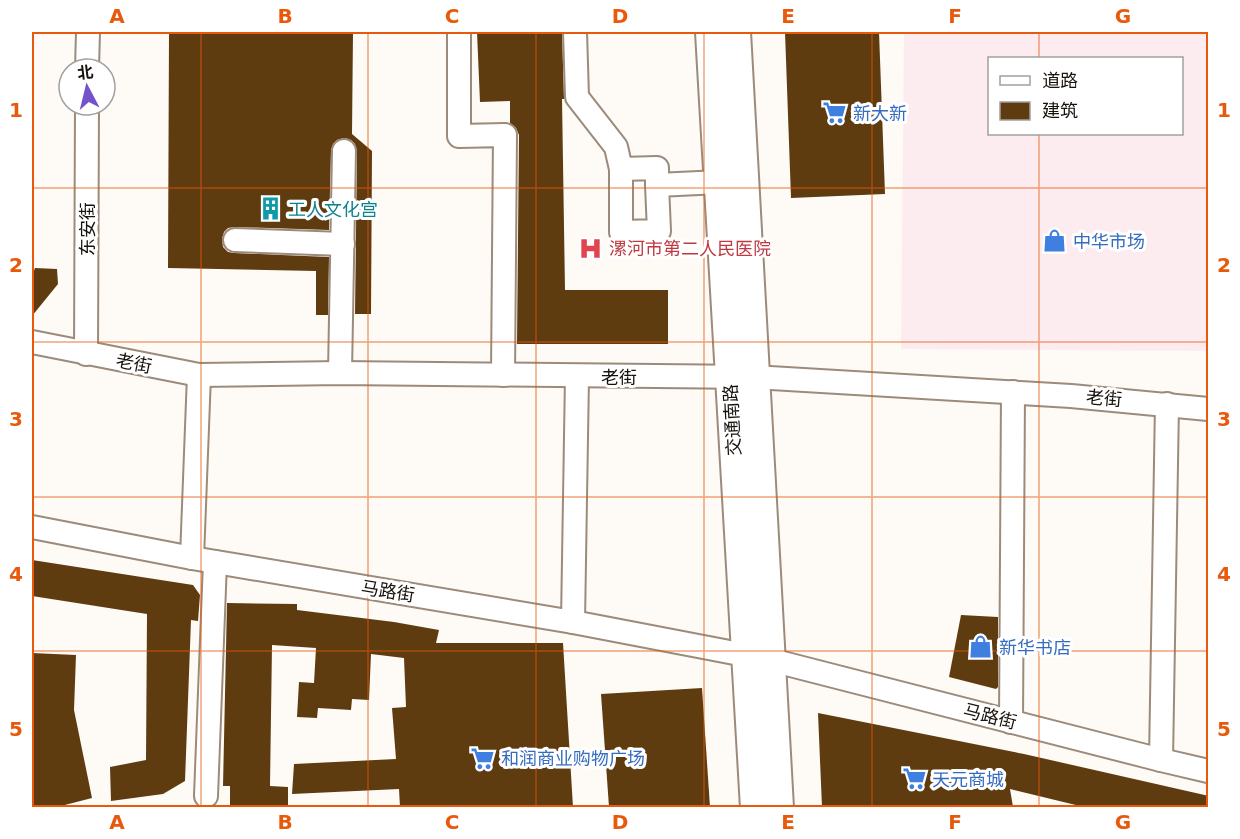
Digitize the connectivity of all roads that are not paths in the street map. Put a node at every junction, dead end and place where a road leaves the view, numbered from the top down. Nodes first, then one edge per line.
1 (88, 32) edge
2 (459, 32) edge
3 (575, 32) edge
4 (710, 32) edge
5 (736, 32) edge
6 (87, 57) edge
7 (87, 117) edge
8 (344, 151) dead end
9 (621, 169) junction
10 (720, 182) junction
11 (657, 185) junction
12 (235, 240) dead end
13 (343, 243) junction
14 (32, 342) edge
15 (86, 354) junction
16 (340, 373) junction
17 (199, 375) junction
18 (504, 375) junction
19 (577, 376) junction
20 (742, 377) junction
21 (1013, 392) junction
22 (1167, 404) junction
23 (1209, 409) edge
24 (32, 527) edge
25 (192, 558) junction
26 (215, 562) junction
27 (573, 622) junction
28 (758, 658) junction
29 (1011, 722) junction
30 (1161, 760) junction
31 (1209, 771) edge
32 (206, 796) dead end
33 (755, 807) edge
34 (778, 807) edge

1 - 6 street
2 - 18 street
3 - 9 street
4 - 10 main road, 交通南路
5 - 20 main road, 交通南路
7 - 15 street, 东安街
8 - 13 street
9 - 11 street
9 - 11 street
10 - 11 street
10 - 20 main road, 交通南路
12 - 13 street
13 - 16 street
14 - 15 street, 老街
15 - 17 street, 老街
16 - 17 street, 老街
16 - 18 street, 老街
17 - 25 street
18 - 19 street, 老街
19 - 20 street, 老街
19 - 27 street
20 - 21 street, 老街
20 - 28 main road, 交通南路
21 - 22 street, 老街
21 - 29 street
22 - 23 street, 老街
22 - 30 street
24 - 25 street, 马路街
25 - 26 street, 马路街
26 - 27 street, 马路街
26 - 32 street
27 - 28 street, 马路街
28 - 29 street, 马路街
28 - 33 main road, 交通南路
28 - 34 main road, 交通南路
29 - 30 street, 马路街
30 - 31 street, 马路街

